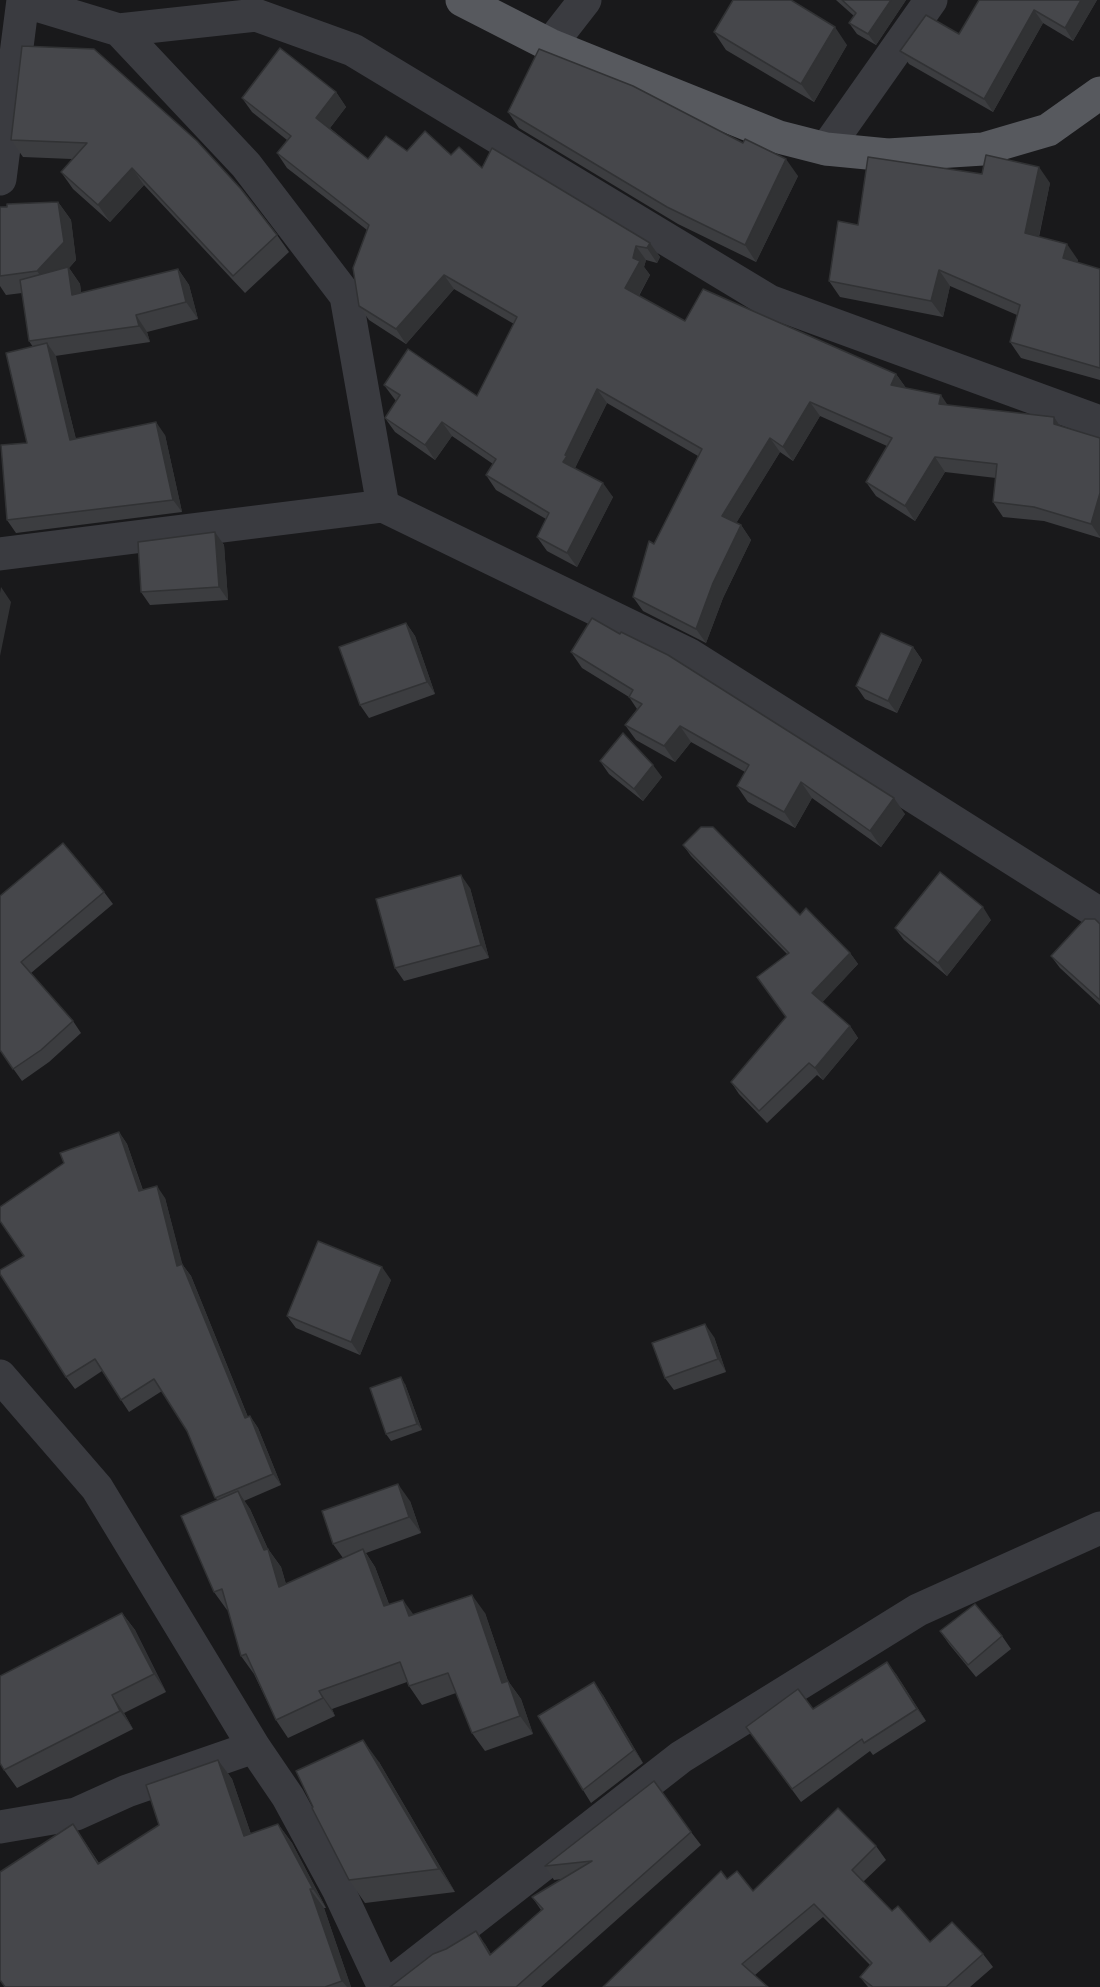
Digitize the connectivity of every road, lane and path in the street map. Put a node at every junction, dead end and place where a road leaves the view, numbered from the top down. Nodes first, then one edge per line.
1 (23, 0) edge
2 (462, 0) edge
3 (585, 0) edge
4 (931, 0) edge
5 (119, 30) junction
6 (550, 45) junction
7 (1100, 93) edge
8 (826, 149) junction
9 (0, 179) edge
10 (1100, 423) edge
11 (383, 507) junction
12 (0, 554) edge
13 (1100, 914) edge
14 (0, 1376) edge
15 (1100, 1528) edge
16 (254, 1747) junction
17 (0, 1827) edge
18 (385, 1987) edge

1 - 5 street
1 - 9 street
2 - 6 main road
3 - 6 street
4 - 8 street
5 - 10 street
5 - 11 street
6 - 8 main road
7 - 8 main road
11 - 12 street
11 - 13 street
14 - 16 street
15 - 18 street
16 - 17 street
16 - 18 street

